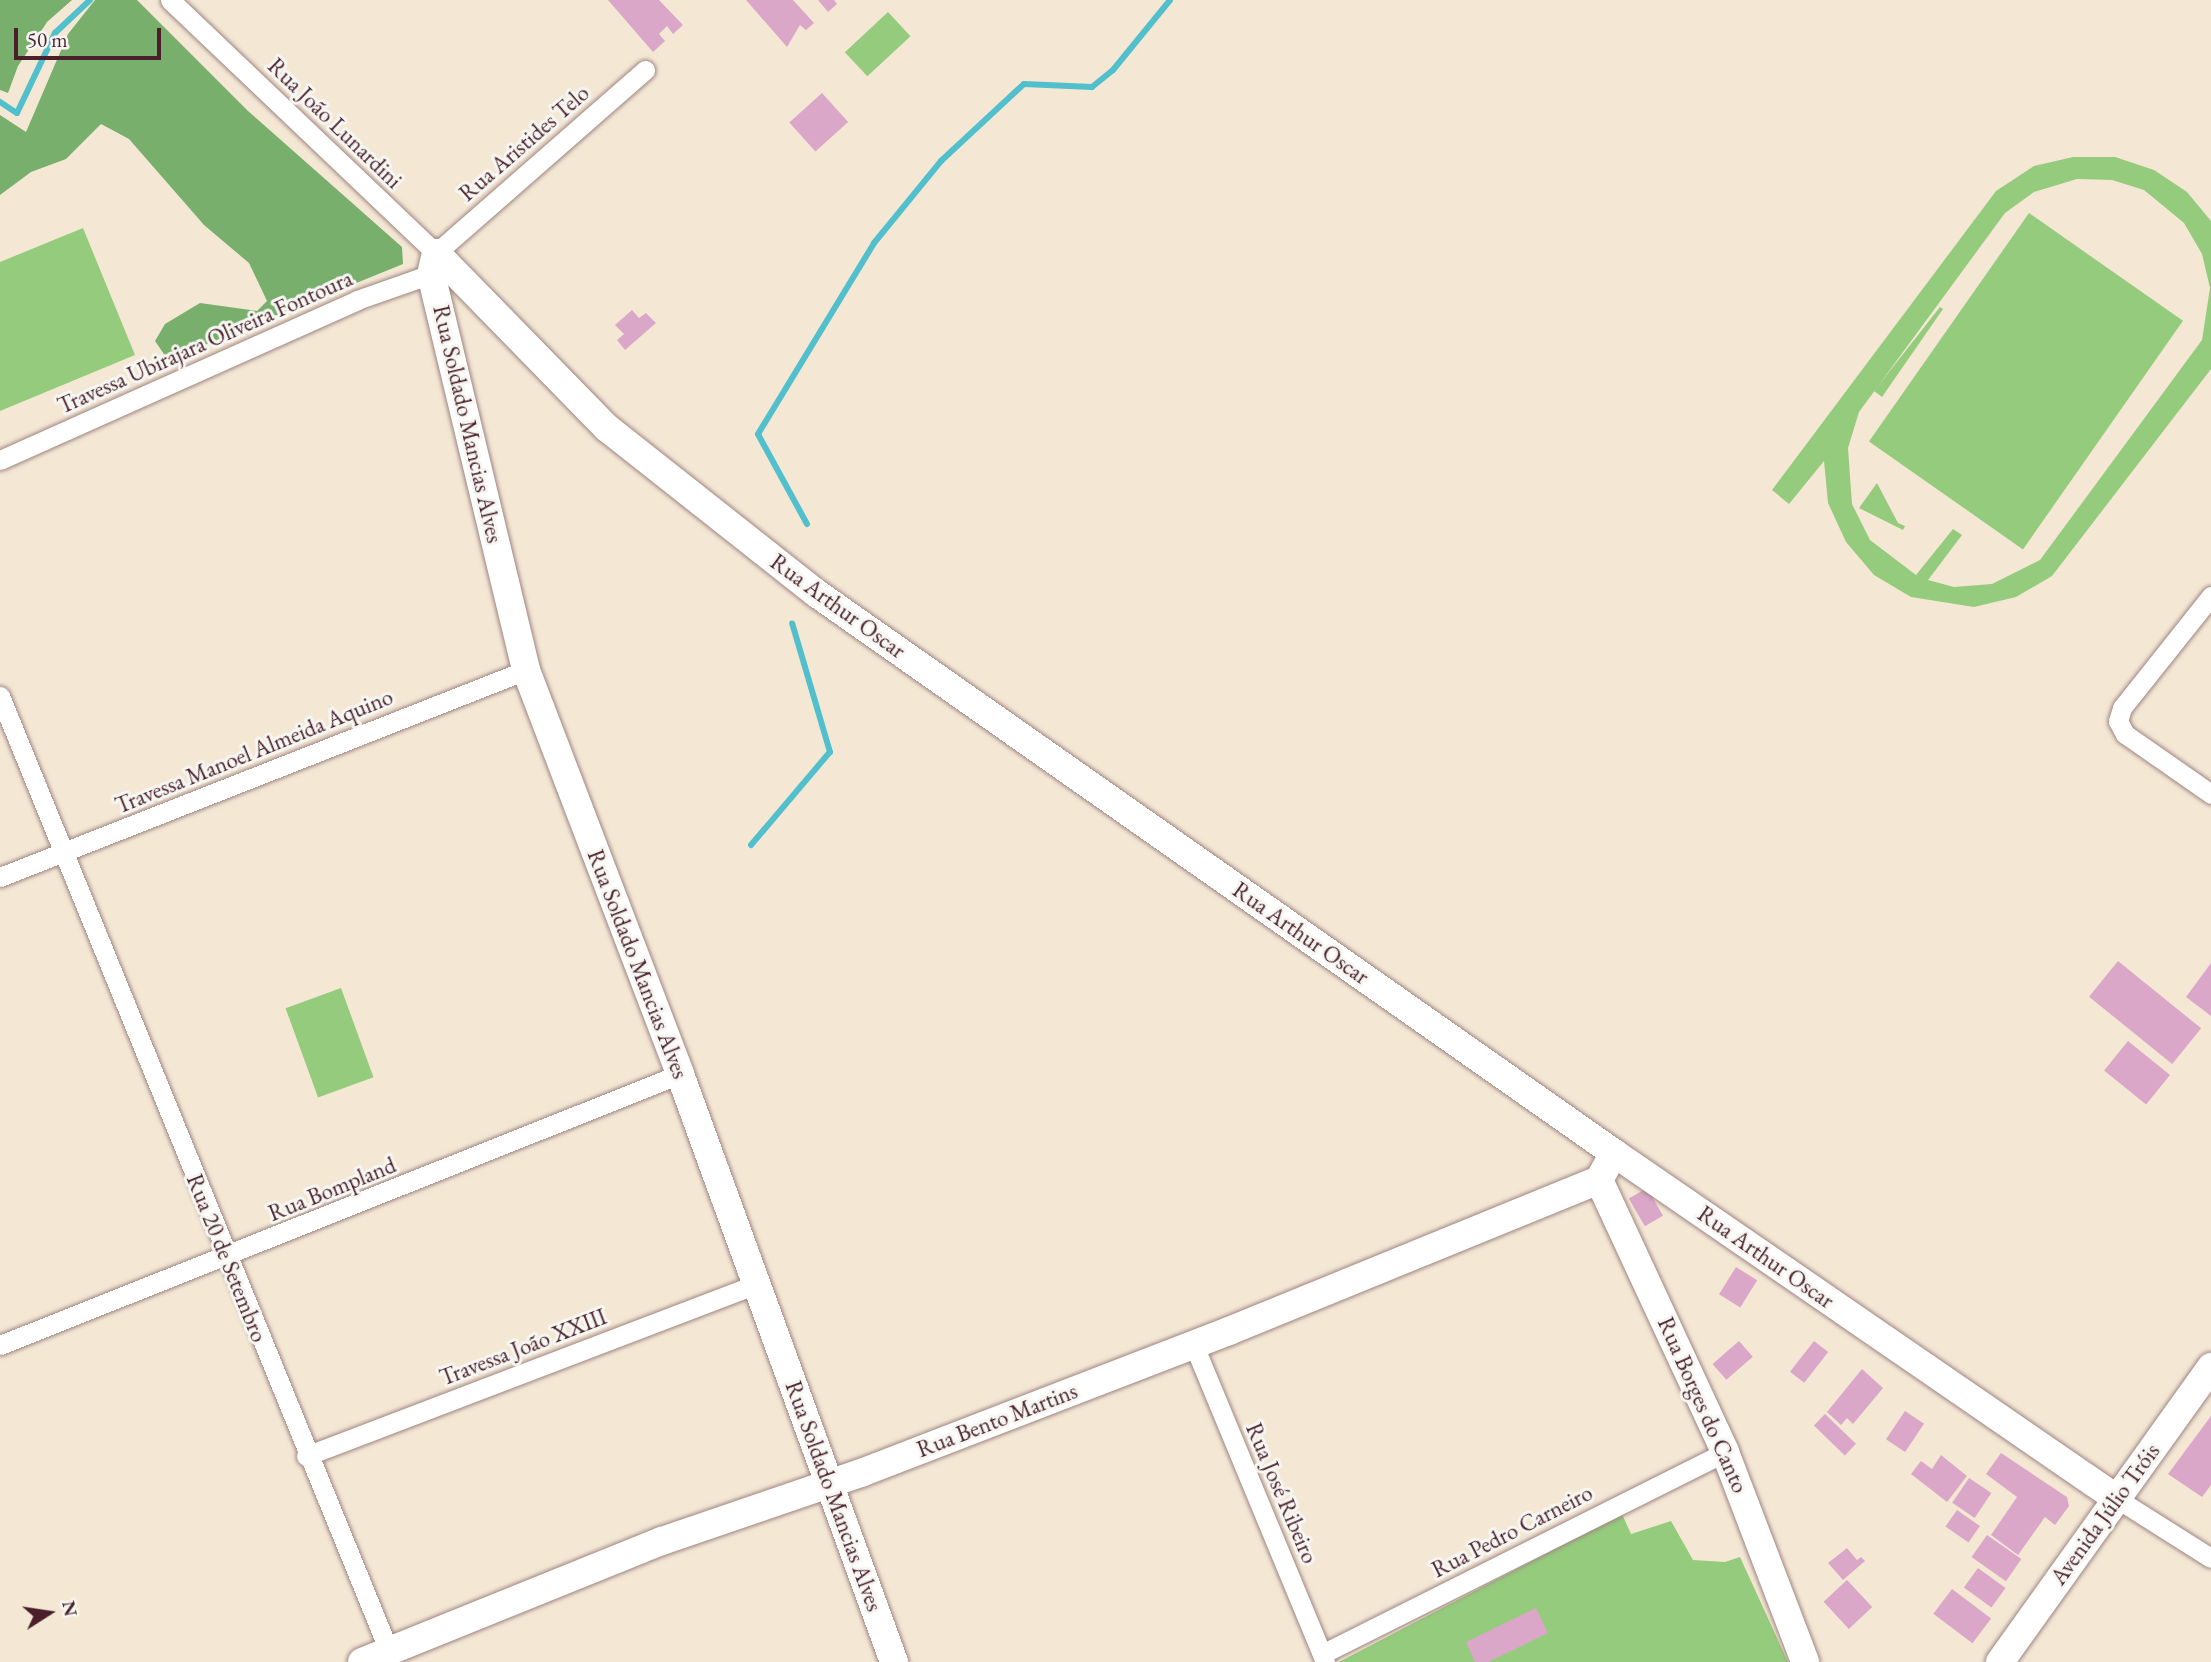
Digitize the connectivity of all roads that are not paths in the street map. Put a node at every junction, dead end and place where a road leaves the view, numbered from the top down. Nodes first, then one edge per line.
1 (170, 0) edge
2 (645, 70) dead end
3 (433, 263) junction
4 (0, 460) edge
5 (2211, 596) edge
6 (526, 670) junction
7 (0, 696) edge
8 (2211, 794) edge
9 (63, 853) junction
10 (0, 877) edge
11 (680, 1074) junction
12 (1614, 1153) junction
13 (1599, 1180) junction
14 (228, 1258) junction
15 (757, 1284) junction
16 (1193, 1343) junction
17 (0, 1345) edge
18 (2211, 1367) edge
19 (1725, 1452) junction
20 (306, 1456) junction
21 (828, 1483) junction
22 (2116, 1498) junction
23 (2211, 1558) edge
24 (1798, 1634) junction
25 (392, 1657) edge
26 (1324, 1658) edge
27 (362, 1662) edge
28 (894, 1662) edge
29 (1805, 1662) edge
30 (1815, 1662) edge
31 (2000, 1662) edge

1 - 3 street, Rua João Lunardini
2 - 3 street, Rua Aristides Telo
3 - 4 street, Travessa Ubirajara Oliveira Fontoura
3 - 6 street, Rua Soldado Mancias Alves
3 - 12 street, Rua Arthur Oscar
5 - 8 street
6 - 9 street, Travessa Manoel Almeida Aquino
6 - 11 street, Rua Soldado Mancias Alves
7 - 9 street, Rua 20 de Setembro
9 - 10 street, Travessa Manoel Almeida Aquino
9 - 14 street, Rua 20 de Setembro
11 - 14 street, Rua Bompland
11 - 15 street, Rua Soldado Mancias Alves
12 - 13 street
12 - 22 street, Rua Arthur Oscar
13 - 16 street, Rua Bento Martins
13 - 19 street, Rua Borges do Canto
14 - 17 street, Rua Bompland
14 - 20 street, Rua 20 de Setembro
15 - 20 street, Travessa João XXIII
15 - 21 street, Rua Soldado Mancias Alves
16 - 21 street, Rua Bento Martins
16 - 26 street, Rua José Ribeiro
18 - 22 street, Avenida Júlio Tróis
19 - 24 street, Rua Borges do Canto
19 - 26 street, Rua Pedro Carneiro
20 - 25 street, Rua 20 de Setembro
21 - 25 street, Rua Bento Martins
21 - 28 street, Rua Soldado Mancias Alves
22 - 23 street, Rua Arthur Oscar
22 - 31 street, Avenida Júlio Tróis
24 - 29 street, Rua Borges do Canto
24 - 30 street, Rua Borges do Canto
25 - 27 street, Rua Bento Martins

